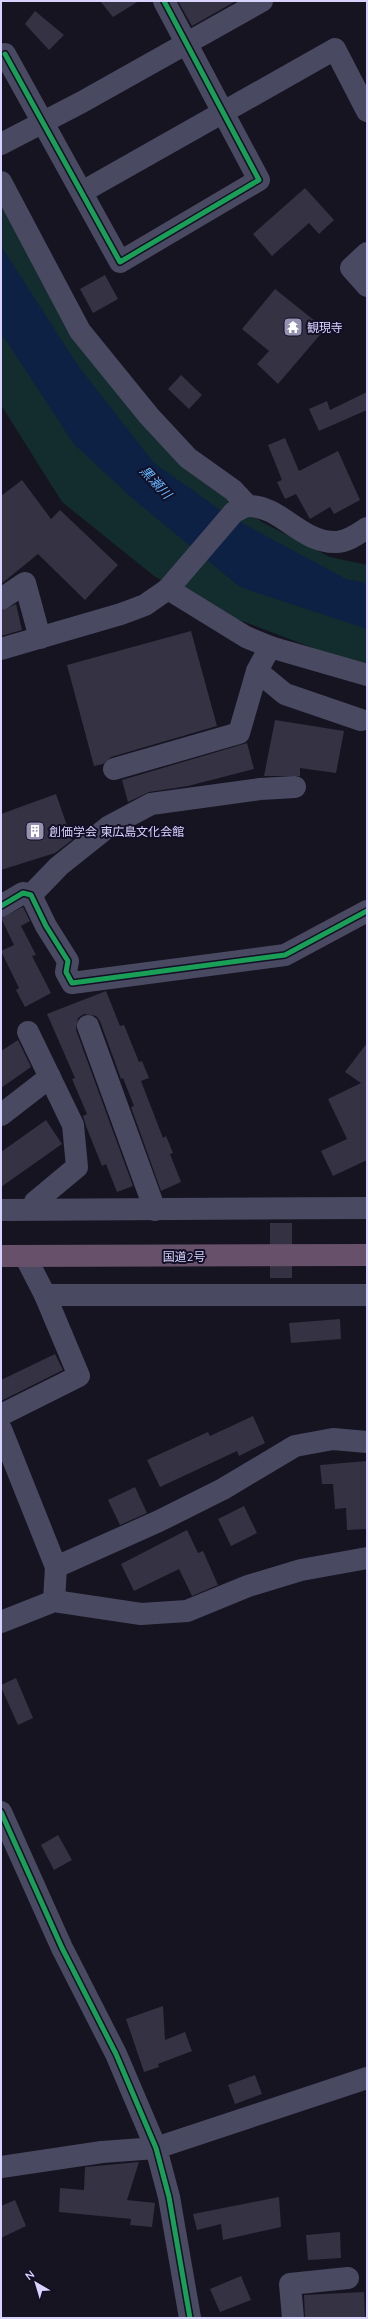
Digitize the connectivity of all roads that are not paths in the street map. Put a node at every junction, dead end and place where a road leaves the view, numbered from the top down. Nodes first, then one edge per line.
1 (164, 1) edge
2 (262, 1) edge
3 (187, 44) junction
4 (5, 54) dead end
5 (367, 111) edge
6 (223, 112) junction
7 (42, 122) junction
8 (1, 144) edge
9 (1, 182) edge
10 (82, 192) junction
11 (367, 253) edge
12 (367, 286) edge
13 (241, 509) junction
14 (367, 528) edge
15 (168, 589) junction
16 (1, 599) edge
17 (40, 638) junction
18 (270, 647) junction
19 (1, 649) edge
20 (257, 671) junction
21 (367, 675) edge
22 (361, 720) dead end
23 (114, 769) dead end
24 (295, 787) dead end
25 (31, 895) junction
26 (1, 906) edge
27 (367, 911) edge
28 (88, 1026) dead end
29 (28, 1032) dead end
30 (50, 1077) junction
31 (1, 1115) edge
32 (35, 1202) dead end
33 (367, 1208) edge
34 (1, 1210) edge
35 (155, 1210) junction
36 (367, 1255) edge
37 (1, 1256) edge
38 (24, 1256) junction
39 (46, 1295) junction
40 (367, 1295) edge
41 (1, 1415) edge
42 (1, 1429) edge
43 (367, 1442) edge
44 (367, 1558) edge
45 (56, 1567) junction
46 (54, 1601) junction
47 (1, 1622) edge
48 (1, 1812) edge
49 (367, 2078) edge
50 (156, 2148) junction
51 (1, 2167) edge
52 (348, 2278) dead end
53 (190, 2318) edge
54 (293, 2318) edge

1 - 3 street
2 - 3 street
3 - 6 street
3 - 7 street
4 - 7 street
5 - 6 street
6 - 10 street
6 - 10 street
7 - 8 street
7 - 10 street
9 - 13 street
11 - 12 street
13 - 14 street
13 - 15 street
15 - 17 street
15 - 18 street
16 - 17 street
17 - 19 street
18 - 20 street
18 - 21 street
20 - 22 street
20 - 23 street
24 - 25 street
25 - 26 street
25 - 27 street
28 - 35 street
29 - 30 street
30 - 31 street
30 - 32 street
33 - 35 street
34 - 35 street
36 - 38 highway, 国道2号
37 - 38 highway, 国道2号
38 - 39 street
39 - 40 street
39 - 41 street
42 - 45 street
43 - 45 street
44 - 46 street
45 - 46 street
46 - 47 street
48 - 50 street
49 - 50 street
50 - 51 street
50 - 53 street
52 - 54 street

